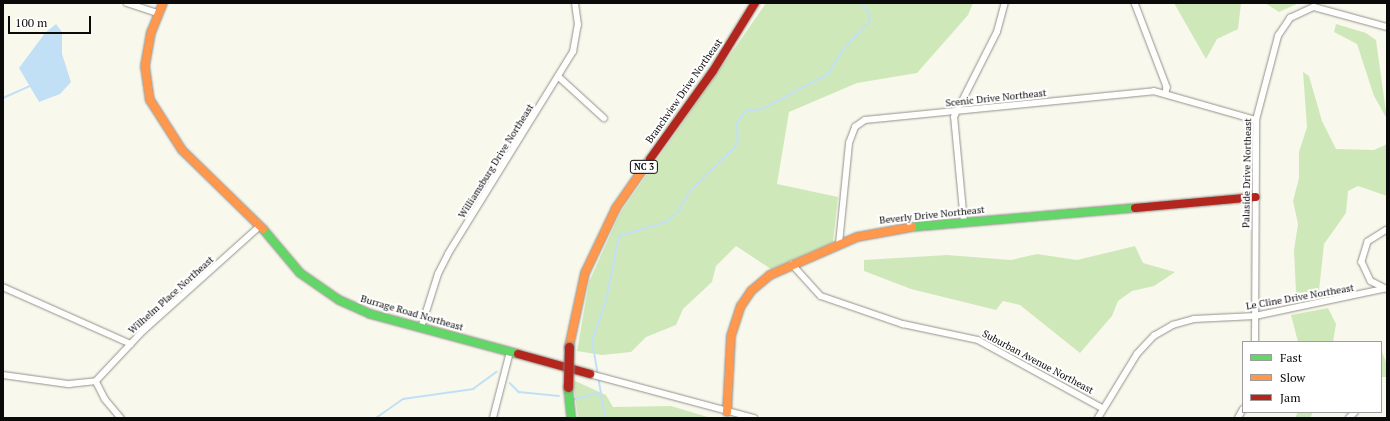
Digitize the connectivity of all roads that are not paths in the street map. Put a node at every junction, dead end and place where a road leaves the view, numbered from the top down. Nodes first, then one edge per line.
1 (127, 3) edge
2 (163, 3) edge
3 (575, 3) edge
4 (756, 3) edge
5 (1006, 3) edge
6 (1134, 3) edge
7 (1326, 6) edge
8 (158, 14) junction
9 (1387, 27) edge
10 (559, 76) junction
11 (1166, 93) junction
12 (956, 111) junction
13 (604, 118) dead end
14 (1256, 120) junction
15 (1255, 197) junction
16 (964, 222) junction
17 (260, 226) junction
18 (1387, 230) edge
19 (839, 244) junction
20 (792, 264) junction
21 (3, 288) edge
22 (1385, 289) edge
23 (1255, 316) junction
24 (420, 328) junction
25 (1255, 341) edge
26 (131, 344) junction
27 (510, 352) junction
28 (590, 374) joint
29 (3, 375) edge
30 (96, 381) junction
31 (1102, 408) junction
32 (727, 412) junction
33 (122, 418) edge
34 (493, 418) edge
35 (571, 418) edge
36 (754, 418) edge
37 (1098, 418) edge

1 - 8 street
2 - 8 street, Burrage Road Northeast
3 - 10 street, Williamsburg Drive Northeast
4 - 35 street, Branchview Drive Northeast / NC 3, bridge
5 - 12 street
6 - 11 street
7 - 9 street, Palaside Drive Northeast
7 - 14 street, Palaside Drive Northeast
8 - 17 street, Burrage Road Northeast
10 - 13 street
10 - 24 street, Williamsburg Drive Northeast
11 - 12 street, Scenic Drive Northeast
11 - 14 street, Scenic Drive Northeast
12 - 16 street
12 - 19 street, Scenic Drive Northeast
14 - 15 street, Palaside Drive Northeast
15 - 16 street, Beverly Drive Northeast
15 - 23 street, Palaside Drive Northeast
16 - 19 street, Beverly Drive Northeast
17 - 24 street, Burrage Road Northeast
17 - 26 street, Wilhelm Place Northeast
18 - 22 street
19 - 20 street, Beverly Drive Northeast
20 - 31 street, Suburban Avenue Northeast
20 - 32 street, Beverly Drive Northeast
21 - 26 street
22 - 23 street, Le Cline Drive Northeast
23 - 25 street, Palaside Drive Northeast
23 - 31 street, Le Cline Drive Northeast
24 - 27 street, Burrage Road Northeast
26 - 30 street, Wilhelm Place Northeast
27 - 28 street, Burrage Road Northeast
27 - 34 street
28 - 32 street, Burrage Road Northeast
29 - 30 street
30 - 33 street
31 - 37 street, Le Cline Drive Northeast
32 - 36 street, Burrage Road Northeast

